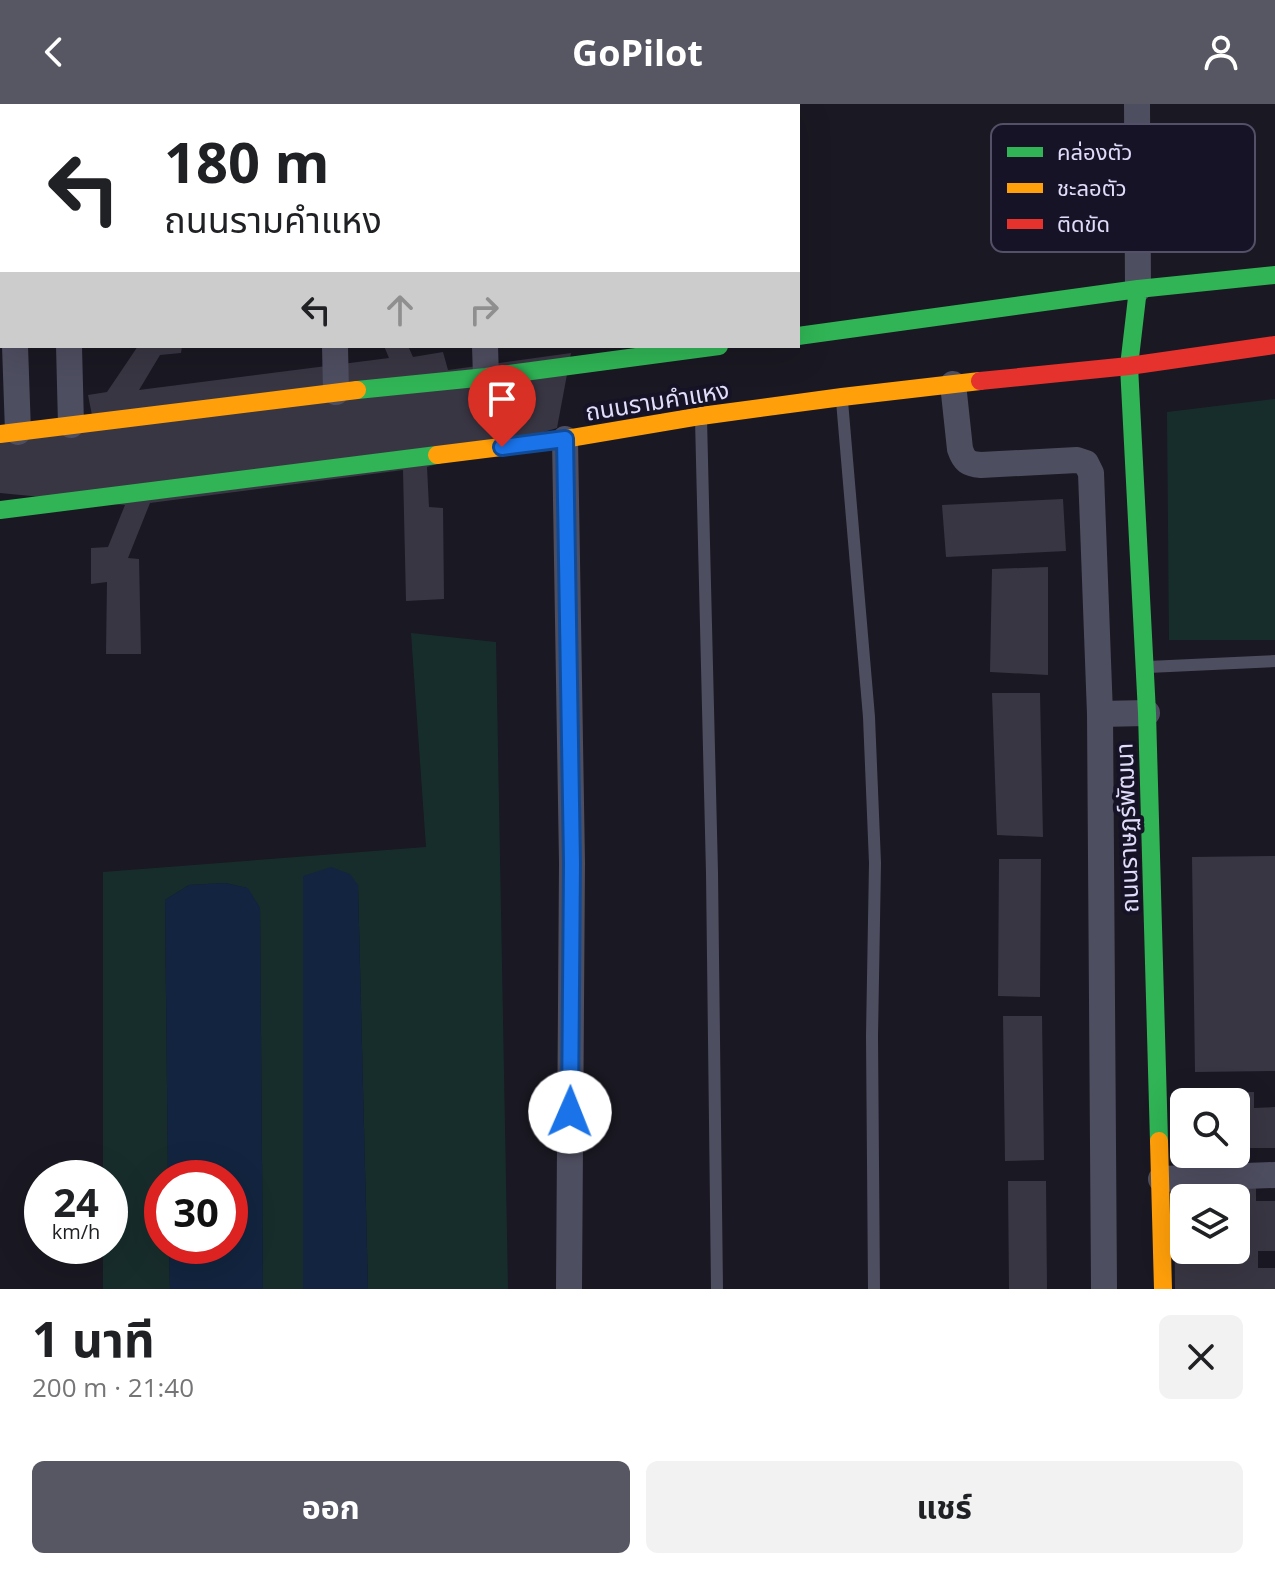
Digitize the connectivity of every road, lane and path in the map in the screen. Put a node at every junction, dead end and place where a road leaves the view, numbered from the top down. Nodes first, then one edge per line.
1 (1137, 104) edge
2 (1137, 124) edge
3 (1138, 252) edge
4 (1275, 275) edge
5 (1138, 289) junction
6 (800, 336) edge
7 (1275, 345) edge
8 (15, 348) edge
9 (69, 348) edge
10 (335, 348) edge
11 (485, 348) edge
12 (704, 348) edge
13 (1129, 366) junction
14 (486, 377) junction
15 (953, 384) junction
16 (336, 392) junction
17 (842, 397) junction
18 (701, 416) junction
19 (71, 425) junction
20 (9, 433) edge
21 (565, 439) junction
22 (0, 510) edge
23 (1275, 661) edge
24 (1145, 668) junction
25 (1147, 713) junction
26 (1100, 714) junction
27 (1275, 1175) edge
28 (1161, 1179) junction
29 (569, 1289) edge
30 (717, 1289) edge
31 (874, 1289) edge
32 (1104, 1289) edge
33 (1163, 1289) edge

1 - 2 street
3 - 5 street
4 - 5 main road
5 - 6 main road
5 - 13 main road, ถนนราษฏร์พัฒนา
7 - 13 main road, ถนนรามคำแหง
8 - 20 street
9 - 19 street
10 - 16 street
11 - 14 street
12 - 14 main road, ถนนรามคำแหง
13 - 15 main road, ถนนรามคำแหง
13 - 24 main road, ถนนราษฏร์พัฒนา
14 - 16 main road, ถนนรามคำแหง
15 - 17 main road, ถนนรามคำแหง
15 - 26 street
16 - 19 main road, ถนนรามคำแหง
17 - 18 main road, ถนนรามคำแหง
17 - 31 lane
18 - 21 main road, ถนนรามคำแหง
18 - 30 lane
19 - 20 main road, ถนนรามคำแหง
21 - 22 main road, ถนนรามคำแหง
21 - 29 street
23 - 24 lane
24 - 25 main road, ถนนราษฏร์พัฒนา
25 - 26 street
25 - 28 main road, ถนนราษฏร์พัฒนา
26 - 32 street
27 - 28 street
28 - 33 main road, ถนนราษฏร์พัฒนา

